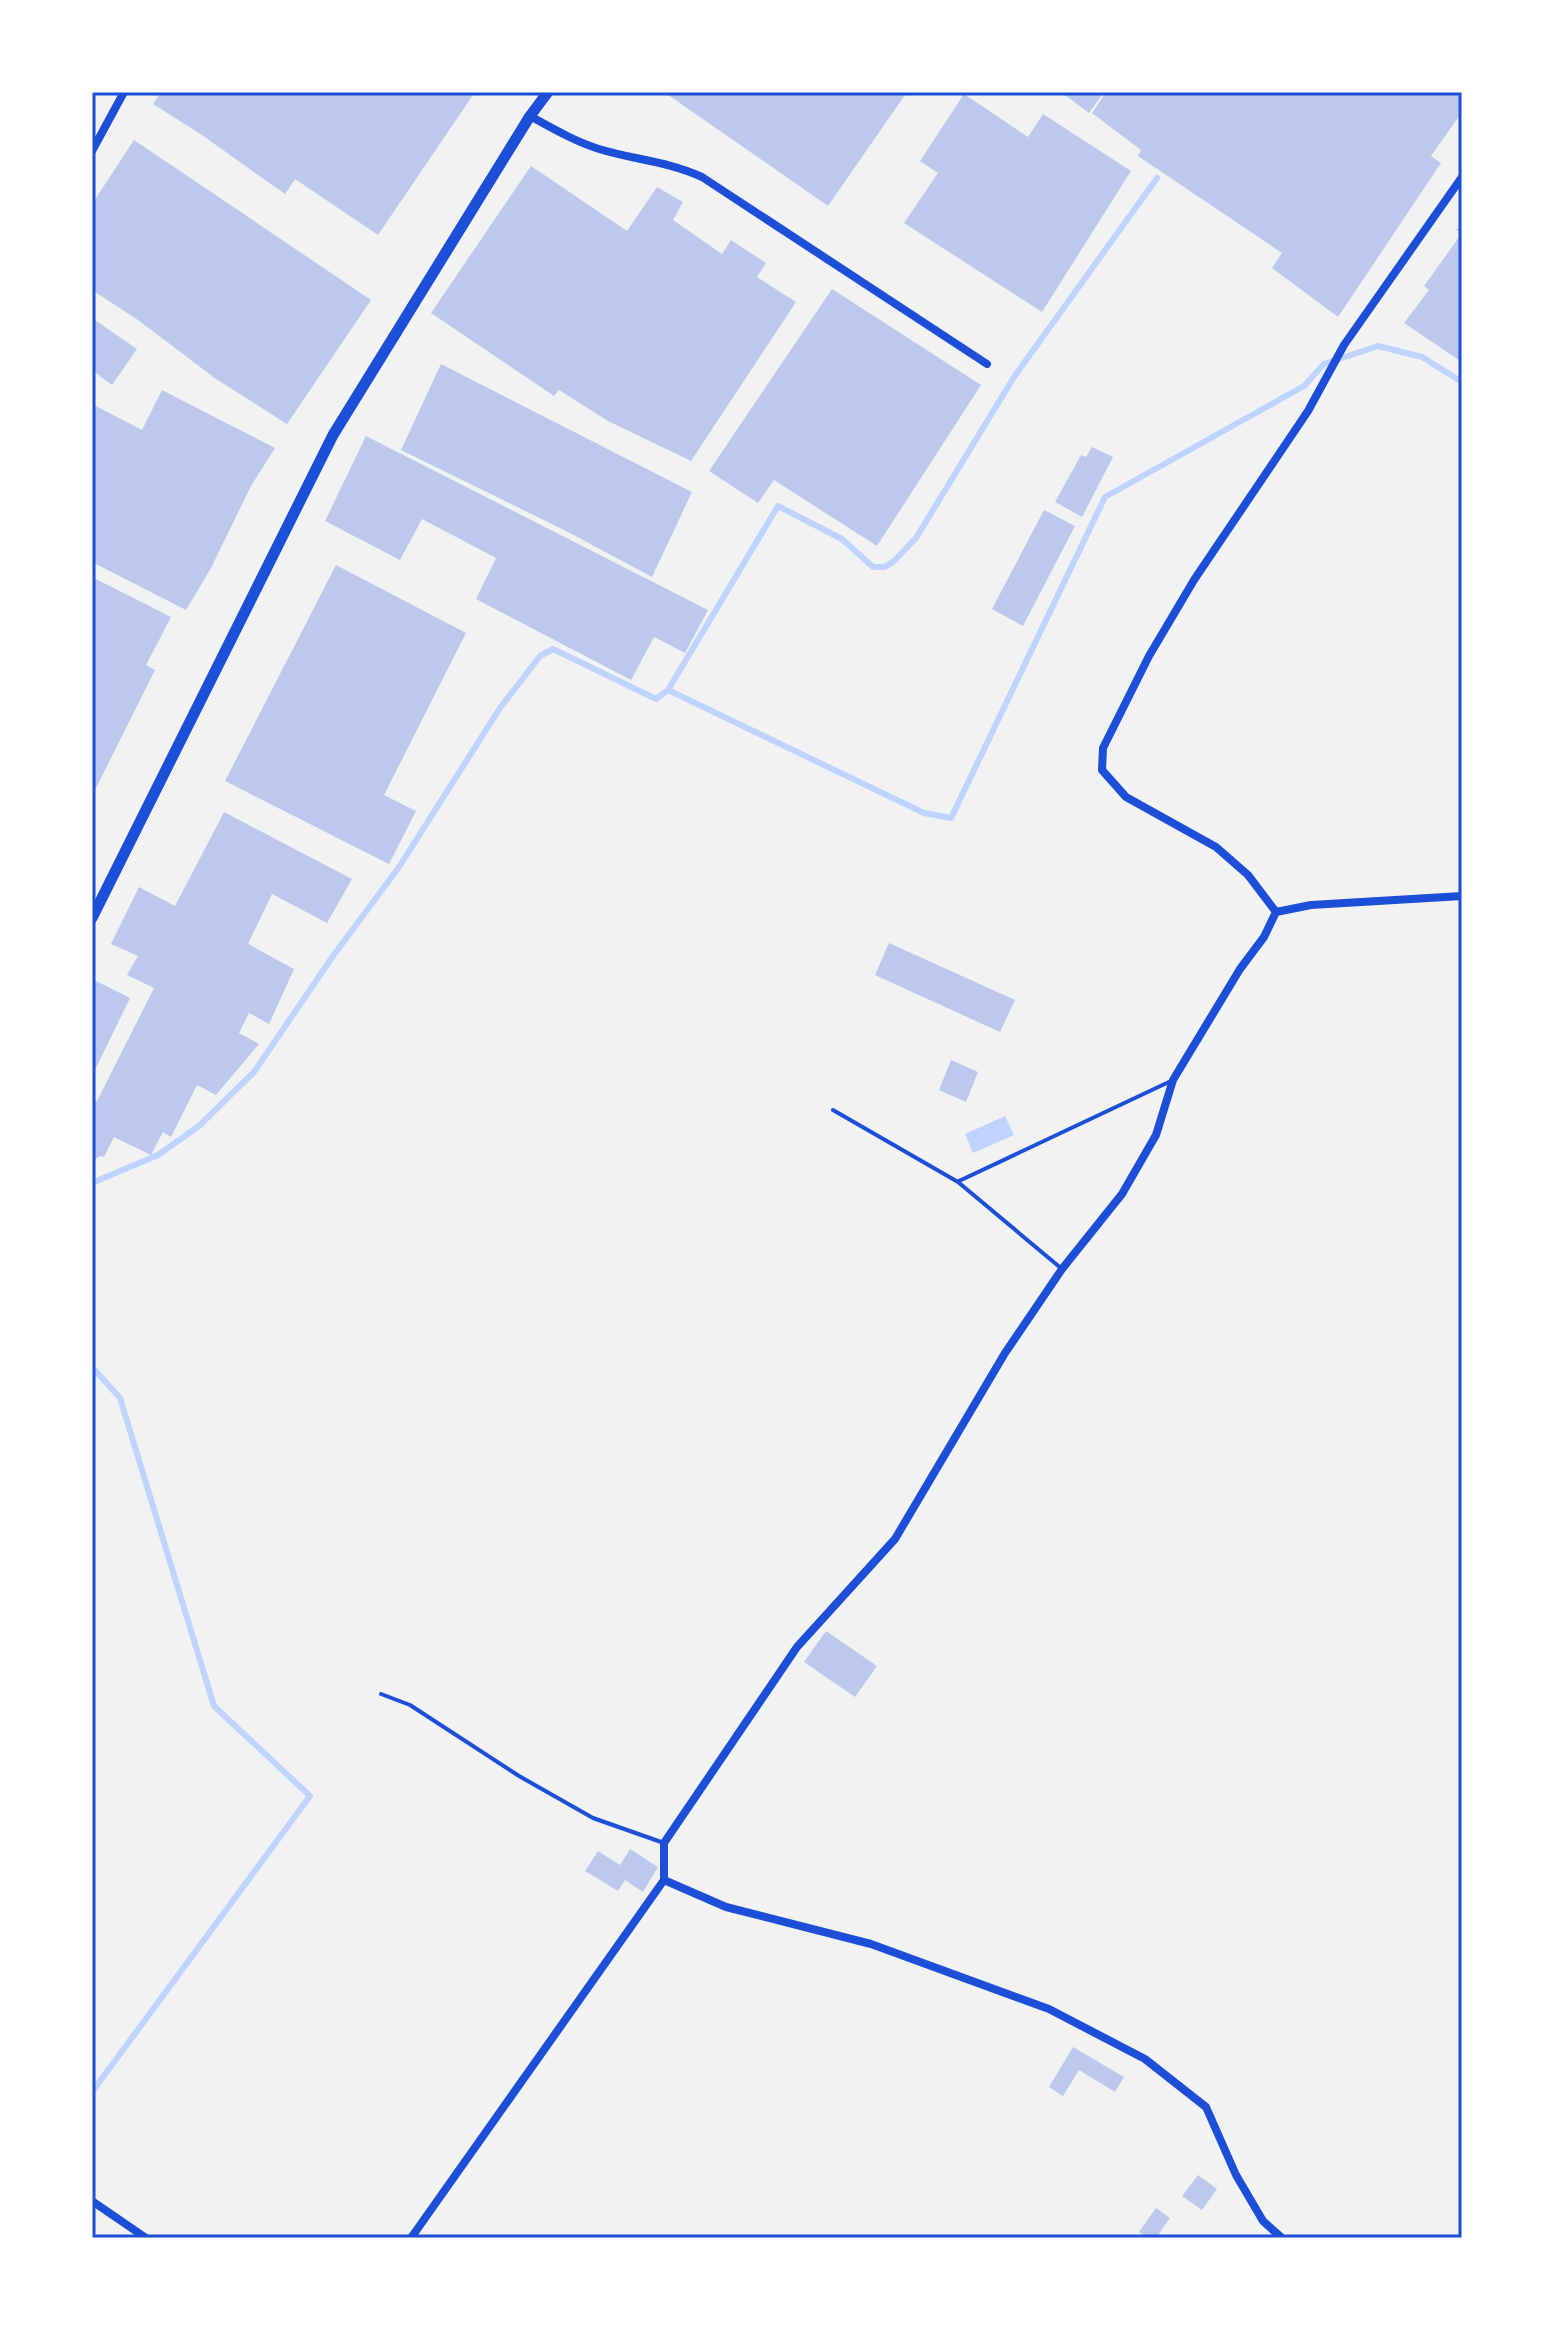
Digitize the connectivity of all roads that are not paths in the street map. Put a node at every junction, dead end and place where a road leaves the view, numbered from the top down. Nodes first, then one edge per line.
1 (124, 92) edge
2 (548, 92) edge
3 (530, 116) junction
4 (92, 151) edge
5 (1462, 177) edge
6 (987, 364) dead end
7 (1462, 896) edge
8 (1276, 912) junction
9 (92, 918) edge
10 (1173, 1080) junction
11 (833, 1110) dead end
12 (958, 1182) junction
13 (1062, 1269) junction
14 (381, 1694) dead end
15 (664, 1843) junction
16 (664, 1880) junction
17 (92, 2201) edge
18 (146, 2238) edge
19 (411, 2238) edge
20 (1282, 2238) edge

1 - 4 street
2 - 3 street
3 - 6 street
3 - 9 street
5 - 8 street
7 - 8 street
8 - 10 street
10 - 12 lane
10 - 13 street
11 - 12 lane
12 - 13 lane
13 - 15 street
14 - 15 lane
15 - 16 street
16 - 19 street
16 - 20 street
17 - 18 street

